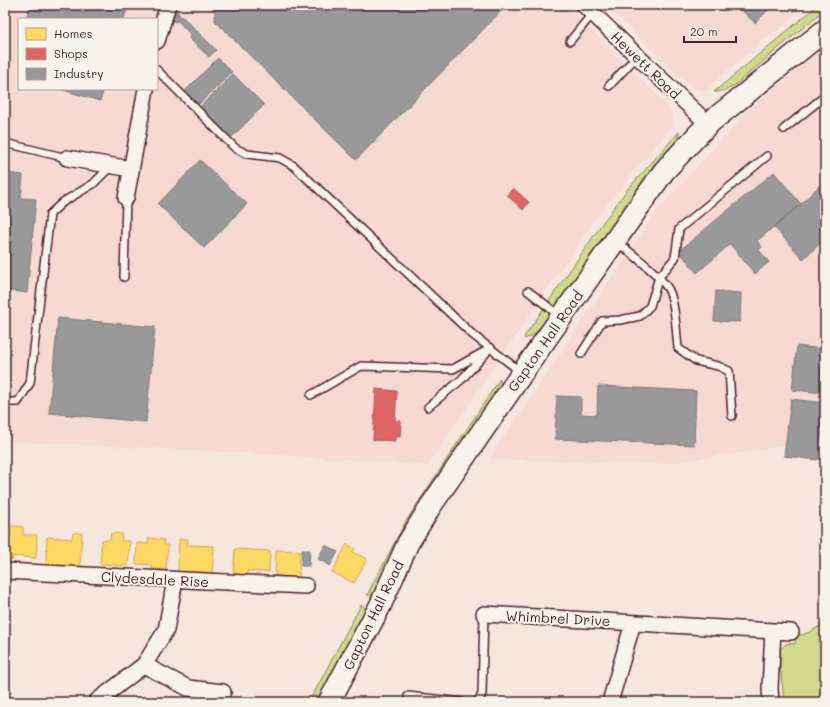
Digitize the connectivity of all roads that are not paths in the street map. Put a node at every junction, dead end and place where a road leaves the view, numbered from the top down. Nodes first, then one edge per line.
1 (168, 5) edge
2 (588, 9) edge
3 (825, 30) edge
4 (158, 38) edge
5 (570, 41) dead end
6 (637, 56) junction
7 (158, 71) edge
8 (609, 86) dead end
9 (146, 90) edge
10 (825, 96) edge
11 (708, 124) junction
12 (784, 129) dead end
13 (5, 143) edge
14 (767, 156) dead end
15 (67, 158) joint
16 (111, 166) junction
17 (131, 169) junction
18 (126, 198) joint
19 (616, 240) junction
20 (124, 277) dead end
21 (659, 277) junction
22 (528, 291) dead end
23 (562, 317) junction
24 (491, 348) junction
25 (581, 354) dead end
26 (522, 374) junction
27 (311, 395) dead end
28 (5, 402) edge
29 (428, 407) dead end
30 (732, 416) dead end
31 (5, 571) edge
32 (175, 580) junction
33 (306, 586) dead end
34 (484, 614) joint
35 (633, 623) junction
36 (773, 631) junction
37 (791, 632) dead end
38 (144, 665) junction
39 (222, 692) dead end
40 (408, 696) dead end
41 (96, 702) edge
42 (329, 702) edge
43 (462, 702) edge
44 (476, 702) edge
45 (610, 702) edge
46 (771, 702) edge

1 - 4 street
2 - 5 lane
2 - 6 street, Hewett Road
3 - 11 street, Gapton Hall Road
6 - 8 lane
6 - 11 street, Hewett Road
7 - 24 lane
9 - 17 street
10 - 12 lane
11 - 19 street, Gapton Hall Road
13 - 15 lane
14 - 21 lane
15 - 16 street
16 - 17 street
16 - 28 lane
17 - 18 street
18 - 20 lane
19 - 21 lane
19 - 23 street, Gapton Hall Road
21 - 25 lane
21 - 30 lane
22 - 23 lane
23 - 26 street, Gapton Hall Road
24 - 26 lane
24 - 27 lane
24 - 29 lane
26 - 42 street, Gapton Hall Road
31 - 32 street, Clydesdale Rise
32 - 33 street, Clydesdale Rise
32 - 38 street
34 - 35 street, Whimbrel Drive
34 - 44 lane
35 - 36 street, Whimbrel Drive
35 - 45 street, Whimbrel Drive
36 - 37 street, Whimbrel Drive
36 - 46 street
38 - 39 street
38 - 41 street
40 - 43 lane

